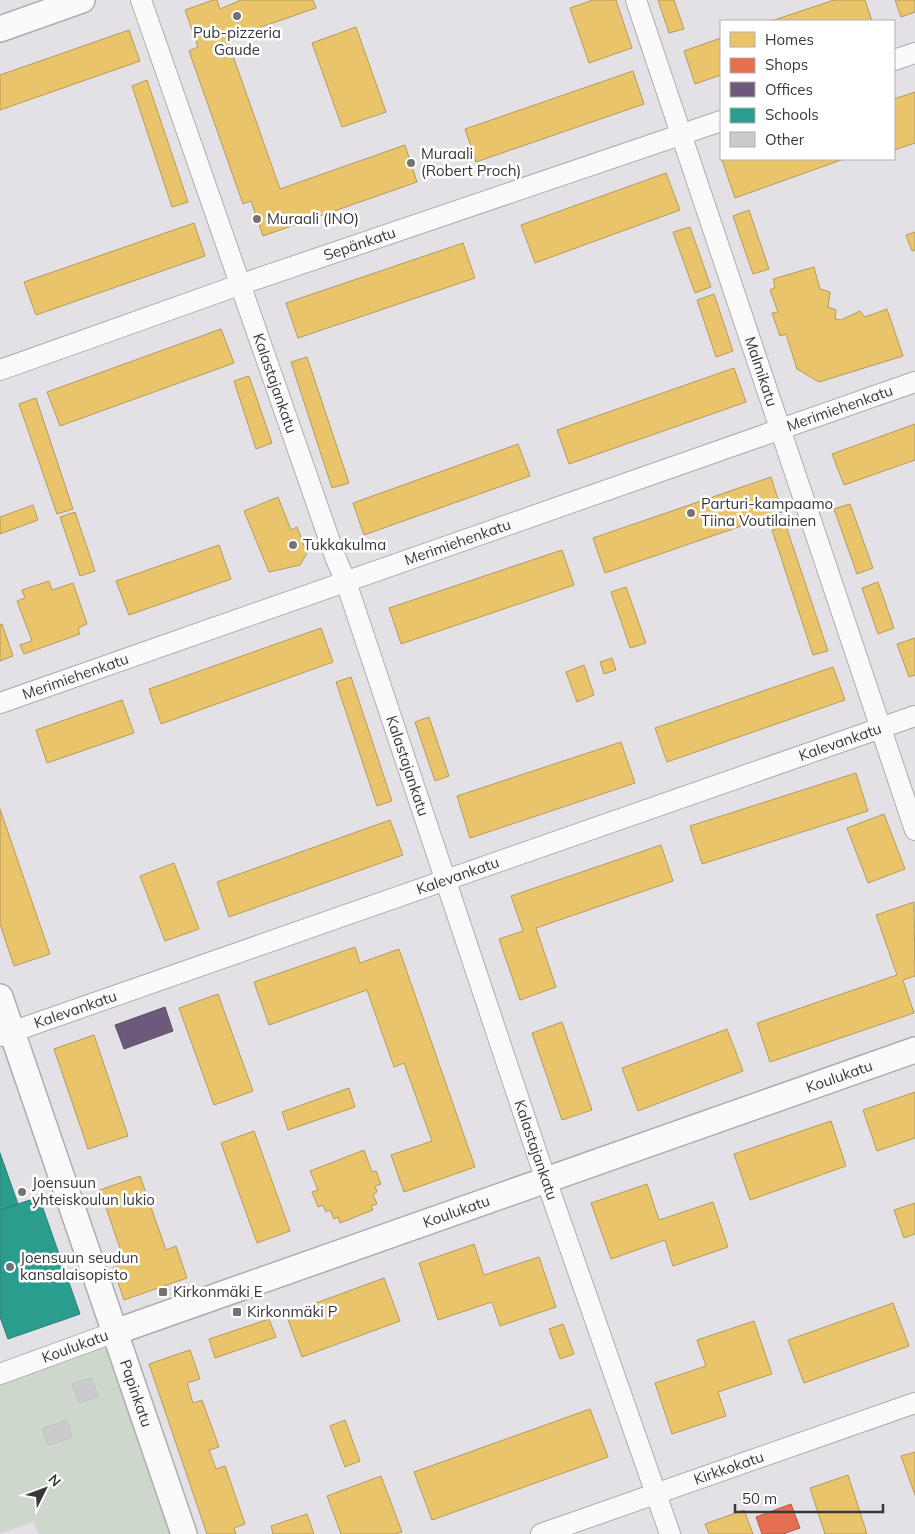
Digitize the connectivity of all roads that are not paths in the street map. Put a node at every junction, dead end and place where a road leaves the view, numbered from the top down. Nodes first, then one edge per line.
1 (82, 0) edge
2 (140, 0) edge
3 (636, 0) edge
4 (0, 29) edge
5 (915, 53) edge
6 (895, 60) edge
7 (720, 121) edge
8 (681, 135) junction
9 (239, 285) junction
10 (0, 370) edge
11 (915, 382) edge
12 (780, 428) junction
13 (346, 582) junction
14 (0, 703) edge
15 (915, 716) edge
16 (881, 728) junction
17 (915, 830) edge
18 (445, 882) junction
19 (0, 997) edge
20 (6, 1034) edge
21 (915, 1050) edge
22 (546, 1180) junction
23 (115, 1332) junction
24 (0, 1374) edge
25 (915, 1403) edge
26 (656, 1494) junction
27 (184, 1534) edge
28 (541, 1534) edge
29 (670, 1534) edge

1 - 4 street
2 - 9 street, Kalastajankatu
3 - 8 street, Malmikatu
5 - 6 street
7 - 8 street, Sepänkatu
8 - 9 street, Sepänkatu
8 - 12 street, Malmikatu
9 - 10 street, Sepänkatu
9 - 13 street, Kalastajankatu
11 - 12 street, Merimiehenkatu
12 - 13 street, Merimiehenkatu
12 - 16 street, Malmikatu
13 - 14 street, Merimiehenkatu
13 - 18 street, Kalastajankatu
15 - 16 street, Kalevankatu
16 - 17 street, Malmikatu
16 - 18 street, Kalevankatu
18 - 20 street, Kalevankatu
18 - 22 street, Kalastajankatu
19 - 20 street, Papinkatu
20 - 23 street, Papinkatu
21 - 22 street, Koulukatu
22 - 23 street, Koulukatu
22 - 26 street, Kalastajankatu
23 - 24 street, Koulukatu
23 - 27 street, Papinkatu
25 - 26 street, Kirkkokatu
26 - 28 street, Kirkkokatu
26 - 29 street, Kalastajankatu

